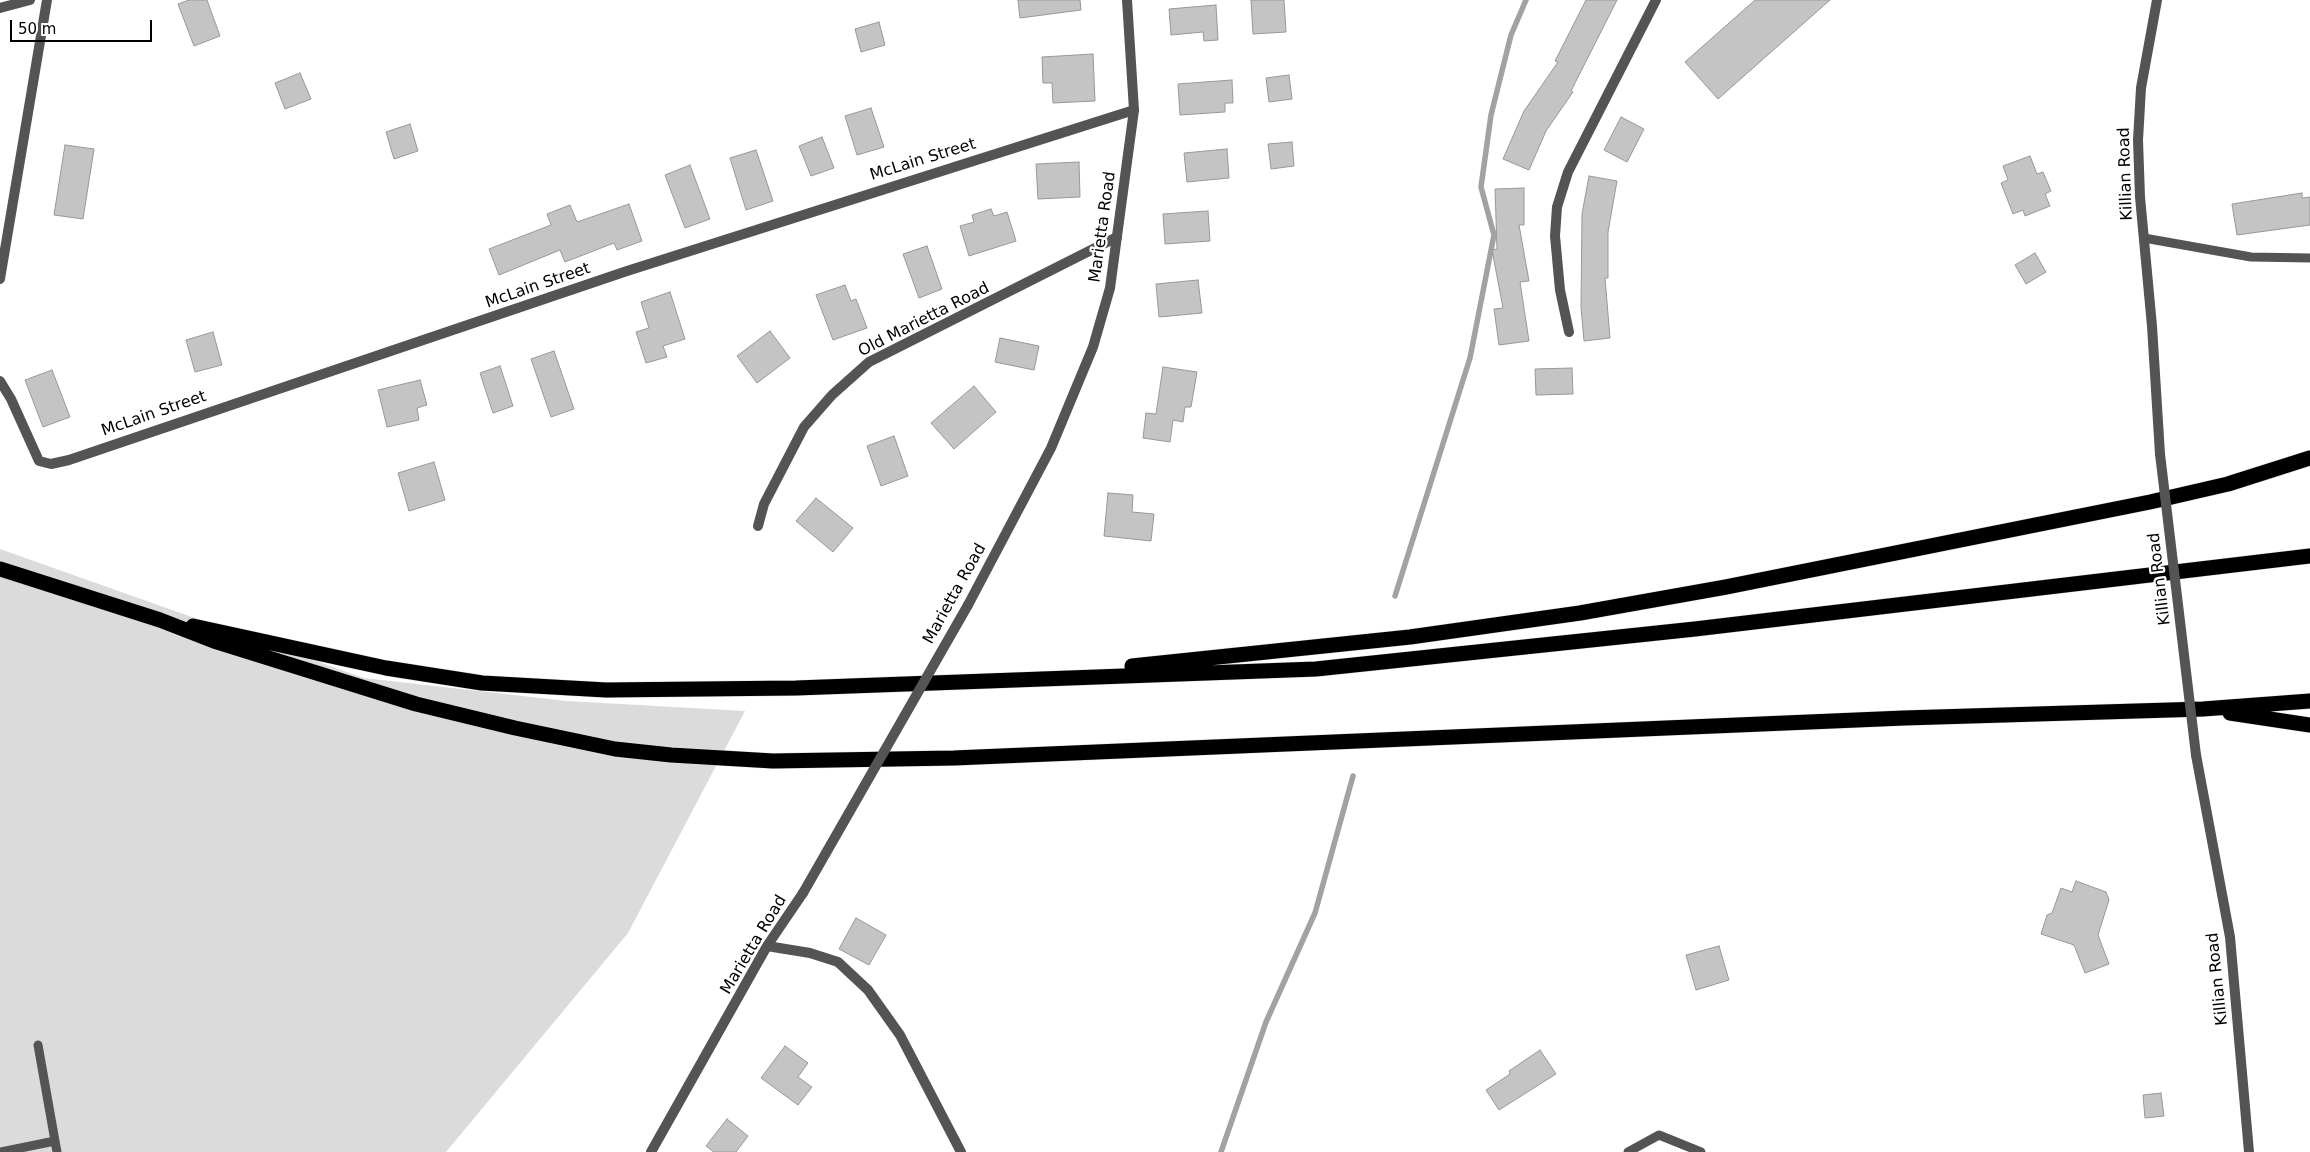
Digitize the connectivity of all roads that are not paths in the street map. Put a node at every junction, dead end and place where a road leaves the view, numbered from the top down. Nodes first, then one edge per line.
1 (30, 0) edge
2 (47, 0) edge
3 (1127, 0) edge
4 (1656, 0) edge
5 (2157, 0) edge
6 (0, 8) edge
7 (1134, 110) junction
8 (1118, 237) junction
9 (2144, 238) junction
10 (2310, 258) edge
11 (0, 279) edge
12 (1569, 332) dead end
13 (0, 381) edge
14 (2310, 458) edge
15 (758, 526) dead end
16 (2310, 556) edge
17 (0, 569) edge
18 (160, 620) junction
19 (994, 679) junction
20 (2310, 701) edge
21 (2203, 709) junction
22 (2310, 725) edge
23 (767, 946) junction
24 (38, 1046) dead end
25 (55, 1142) junction
26 (2, 1152) edge
27 (57, 1152) edge
28 (651, 1152) edge
29 (961, 1152) edge
30 (1628, 1152) edge
31 (1702, 1152) edge
32 (2249, 1152) edge

1 - 6 street
2 - 11 street
3 - 7 street, Marietta Road
4 - 12 street
5 - 9 street, Killian Road
7 - 8 street, Marietta Road
7 - 13 street, McLain Street
8 - 15 street, Old Marietta Road
8 - 23 street, Marietta Road, bridge
9 - 10 lane
9 - 32 street, Killian Road, bridge
14 - 19 highway
16 - 19 highway
17 - 18 highway
18 - 19 highway
18 - 21 highway
20 - 21 highway
21 - 22 highway
23 - 28 street, Marietta Road
23 - 29 street
24 - 25 lane
25 - 26 lane
25 - 27 lane
30 - 31 lane

